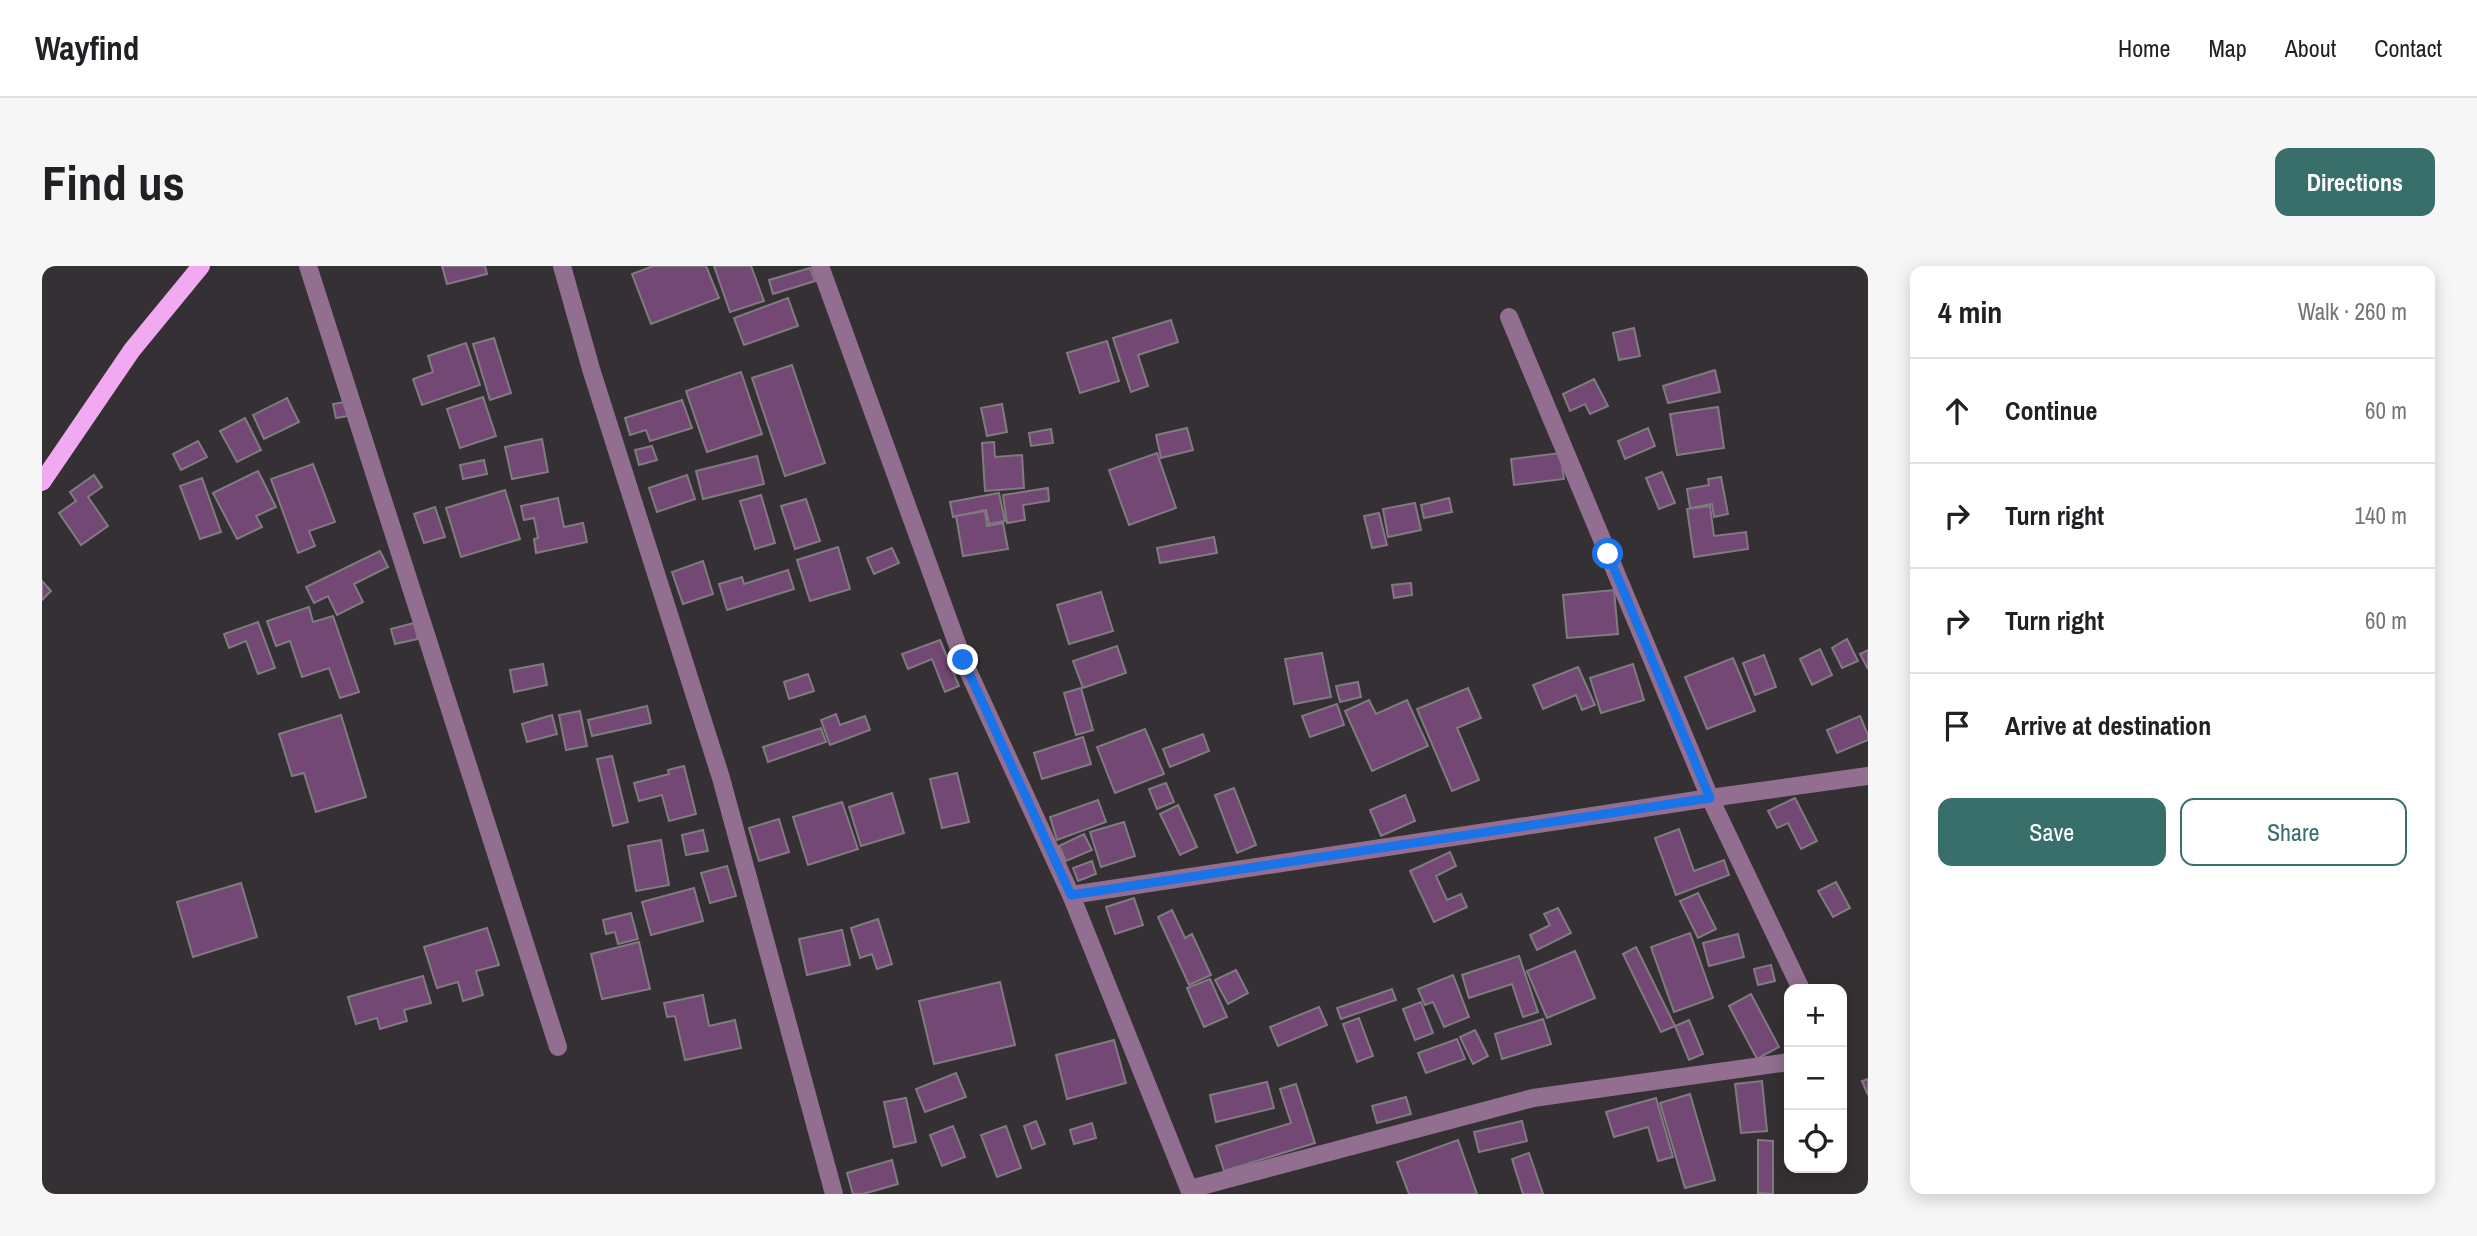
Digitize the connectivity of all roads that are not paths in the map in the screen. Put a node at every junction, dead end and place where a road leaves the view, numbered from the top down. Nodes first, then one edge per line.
1 (201, 266) edge
2 (308, 266) edge
3 (562, 266) edge
4 (820, 266) edge
5 (1509, 317) dead end
6 (42, 482) edge
7 (1868, 776) edge
8 (1710, 798) junction
9 (1071, 895) junction
10 (1799, 984) edge
11 (558, 1047) dead end
12 (1784, 1063) edge
13 (1191, 1192) edge
14 (834, 1194) edge

1 - 6 main road
2 - 11 street
3 - 14 street
4 - 9 street
5 - 8 street
7 - 8 street
8 - 9 street
8 - 10 street
9 - 13 street
12 - 13 street

